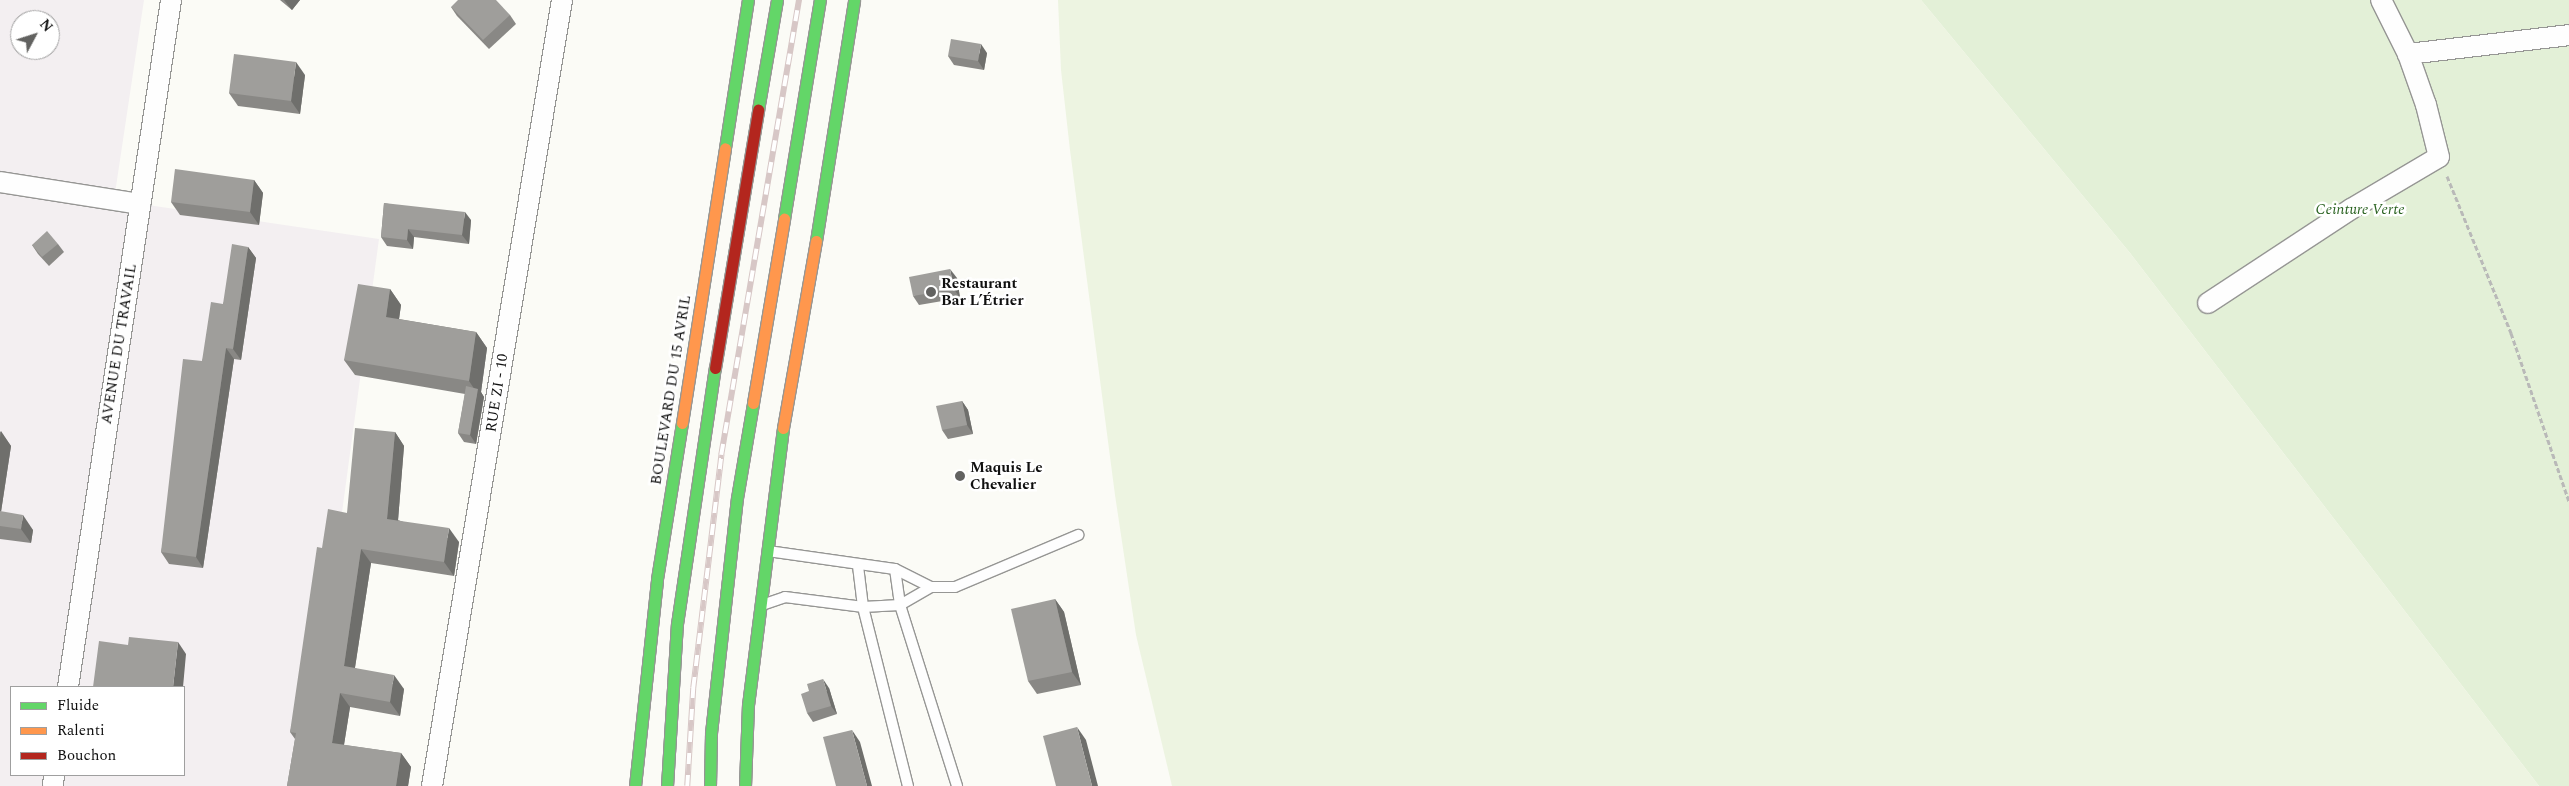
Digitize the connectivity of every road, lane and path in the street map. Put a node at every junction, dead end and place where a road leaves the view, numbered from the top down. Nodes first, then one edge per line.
1 (171, 0) edge
2 (562, 0) edge
3 (748, 0) edge
4 (777, 0) edge
5 (820, 0) edge
6 (854, 0) edge
7 (2381, 0) edge
8 (2569, 35) edge
9 (2408, 54) junction
10 (2439, 156) junction
11 (0, 182) edge
12 (140, 204) junction
13 (2208, 303) dead end
14 (2569, 501) edge
15 (1078, 535) dead end
16 (766, 551) junction
17 (858, 566) junction
18 (895, 569) junction
19 (932, 587) junction
20 (900, 605) junction
21 (758, 606) junction
22 (863, 607) junction
23 (68, 686) edge
24 (432, 786) edge
25 (635, 786) edge
26 (667, 786) edge
27 (710, 786) edge
28 (745, 786) edge
29 (908, 786) edge
30 (957, 786) edge

1 - 12 street, AVENUE DU TRAVAIL
2 - 24 street, RUE ZI - 10
3 - 25 main road, BOULEVARD DU 15 AVRIL
4 - 26 main road
5 - 27 main road
6 - 16 main road
7 - 9 street
8 - 9 street
9 - 10 street
10 - 13 street
10 - 14 path
11 - 12 street
12 - 23 street, AVENUE DU TRAVAIL
15 - 19 lane
16 - 17 lane
16 - 21 main road
17 - 18 lane
17 - 22 lane
18 - 19 lane
18 - 20 lane
19 - 20 lane
20 - 22 lane
20 - 30 lane
21 - 22 lane
21 - 28 main road
22 - 29 lane

